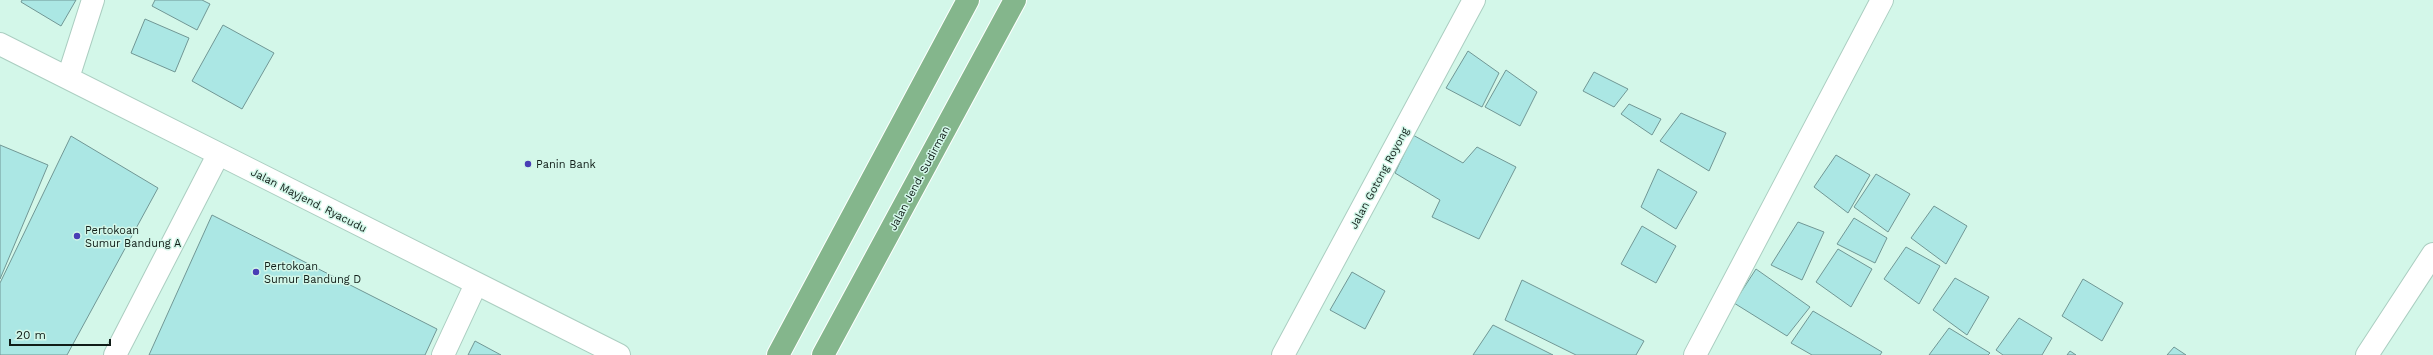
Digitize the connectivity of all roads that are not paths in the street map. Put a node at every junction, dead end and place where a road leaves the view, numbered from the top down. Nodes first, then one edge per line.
1 (93, 0) edge
2 (968, 0) edge
3 (1016, 0) edge
4 (1474, 0) edge
5 (1882, 0) edge
6 (0, 44) edge
7 (68, 78) junction
8 (218, 155) junction
9 (2433, 254) edge
10 (476, 284) junction
11 (118, 354) edge
12 (443, 355) edge
13 (619, 355) edge
14 (778, 355) edge
15 (823, 355) edge
16 (1283, 355) edge
17 (1695, 355) edge
18 (2367, 355) edge

1 - 7 street
2 - 14 highway
3 - 15 highway, Jalan Jend. Sudirman
4 - 16 street, Jalan Gotong Royong
5 - 17 street
6 - 7 street, Jalan Mayjend. Ryacudu
7 - 8 street, Jalan Mayjend. Ryacudu
8 - 10 street, Jalan Mayjend. Ryacudu
8 - 11 street
9 - 18 street
10 - 12 street
10 - 13 street, Jalan Mayjend. Ryacudu

